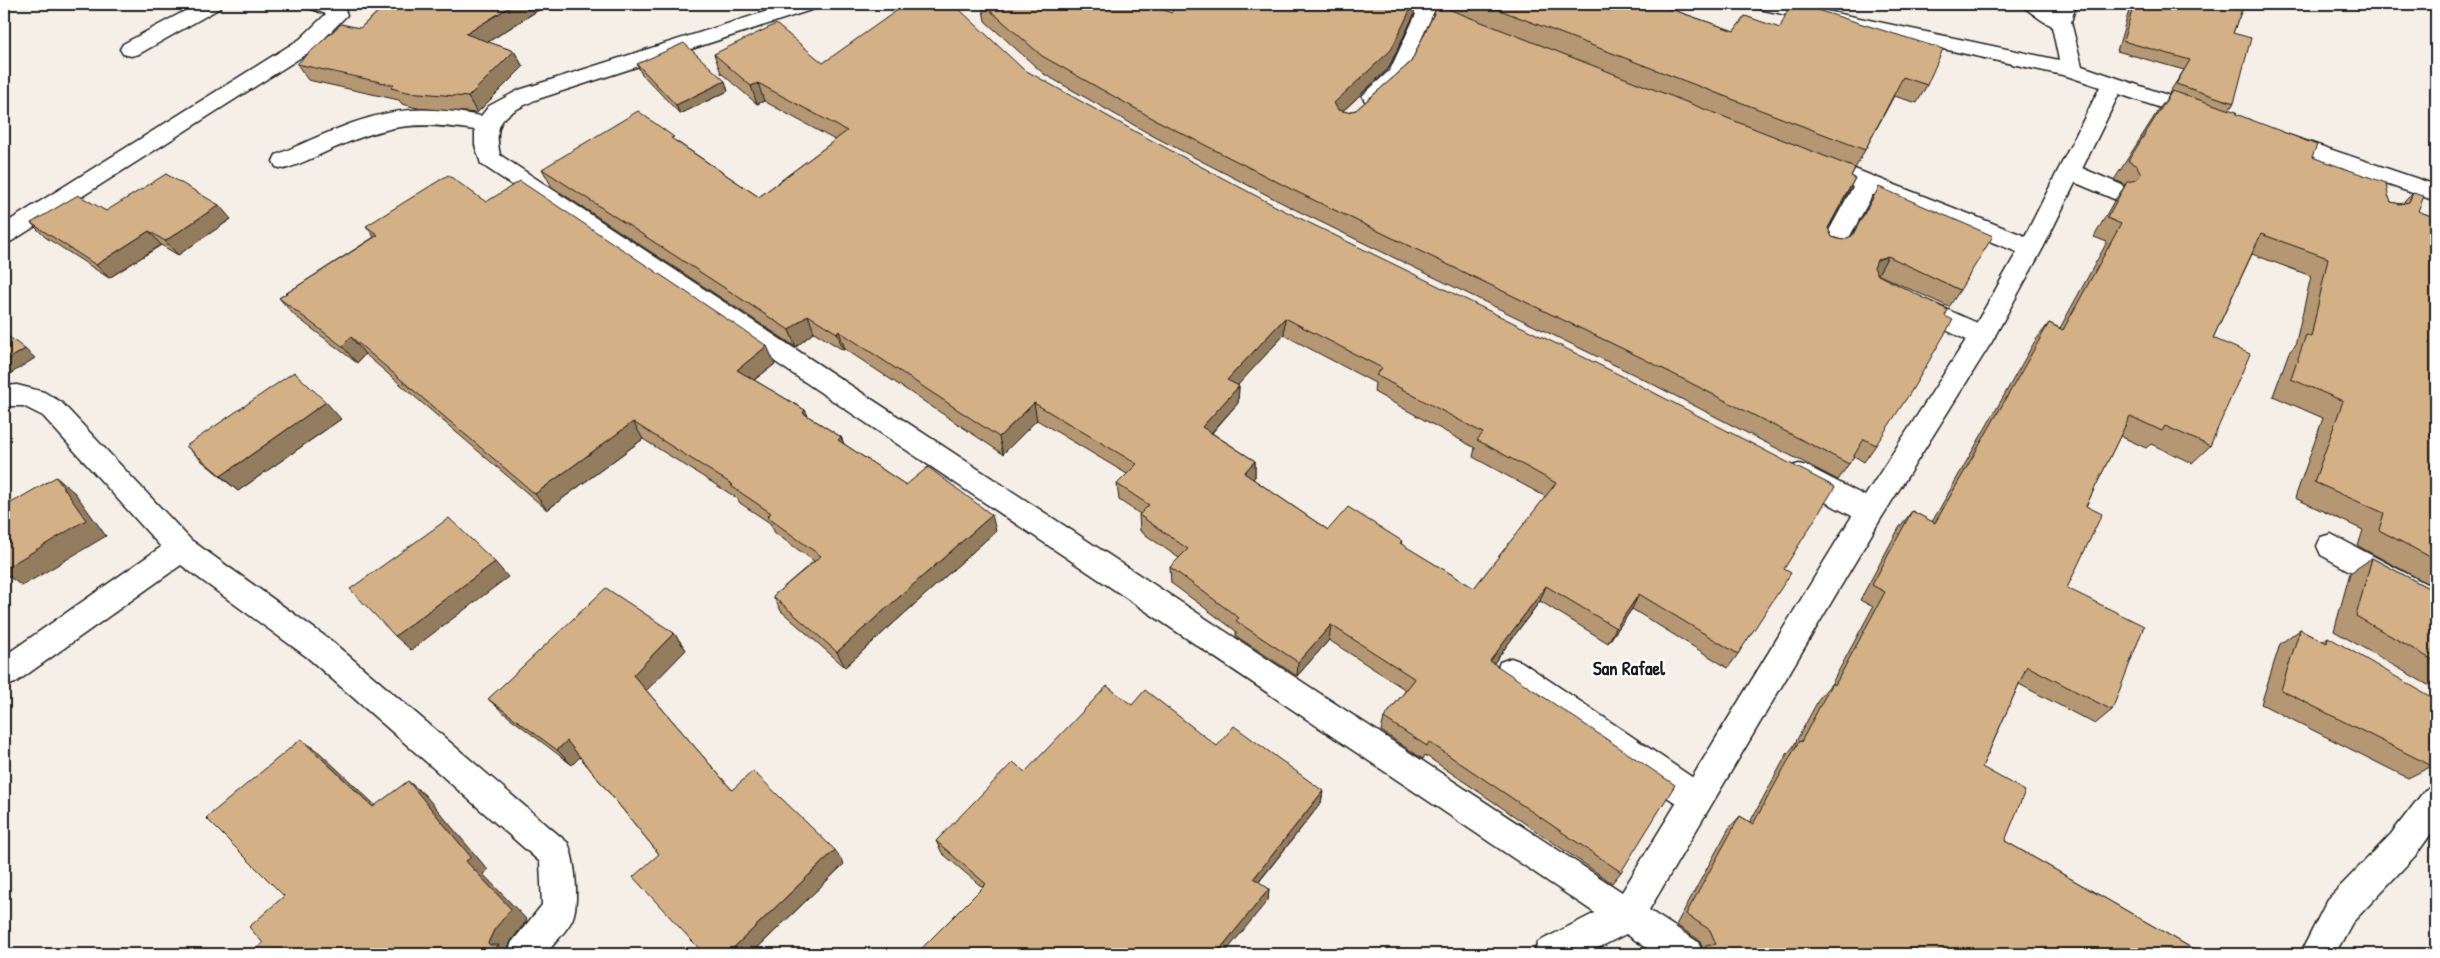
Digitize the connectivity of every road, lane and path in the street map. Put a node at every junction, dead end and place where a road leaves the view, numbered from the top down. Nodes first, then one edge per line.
1 (213, 4) edge
2 (316, 4) edge
3 (810, 4) edge
4 (1764, 4) edge
5 (2032, 4) edge
6 (1419, 7) edge
7 (2064, 13) edge
8 (1492, 36) edge
9 (131, 49) dead end
10 (2072, 70) junction
11 (2113, 84) junction
12 (1358, 110) edge
13 (2217, 120) edge
14 (486, 124) junction
15 (2264, 135) edge
16 (1803, 158) edge
17 (284, 162) dead end
18 (2070, 170) junction
19 (1867, 183) junction
20 (2114, 191) dead end
21 (2436, 193) edge
22 (4, 235) edge
23 (1832, 247) edge
24 (2031, 248) junction
25 (1895, 294) edge
26 (1982, 336) junction
27 (4, 396) edge
28 (1782, 466) edge
29 (1870, 512) junction
30 (2331, 546) dead end
31 (181, 549) junction
32 (2436, 604) edge
33 (1511, 672) dead end
34 (4, 673) edge
35 (1697, 798) junction
36 (2436, 801) edge
37 (1627, 914) junction
38 (524, 954) edge
39 (1550, 954) edge
40 (1686, 954) edge
41 (2318, 954) edge

1 - 9 street
2 - 22 street
3 - 14 street
4 - 10 street
5 - 7 street
6 - 8 street
6 - 12 street
7 - 10 street
10 - 11 street
11 - 13 street
11 - 18 street
14 - 17 street
14 - 37 street
15 - 21 street
16 - 19 street
18 - 20 street
18 - 24 street
19 - 23 street
19 - 24 street
24 - 26 street
25 - 26 street
26 - 29 street
27 - 31 street
28 - 29 street
29 - 35 street
30 - 32 street
31 - 34 street
31 - 38 street
33 - 35 street
35 - 37 street
36 - 41 street
37 - 39 street
37 - 40 street

